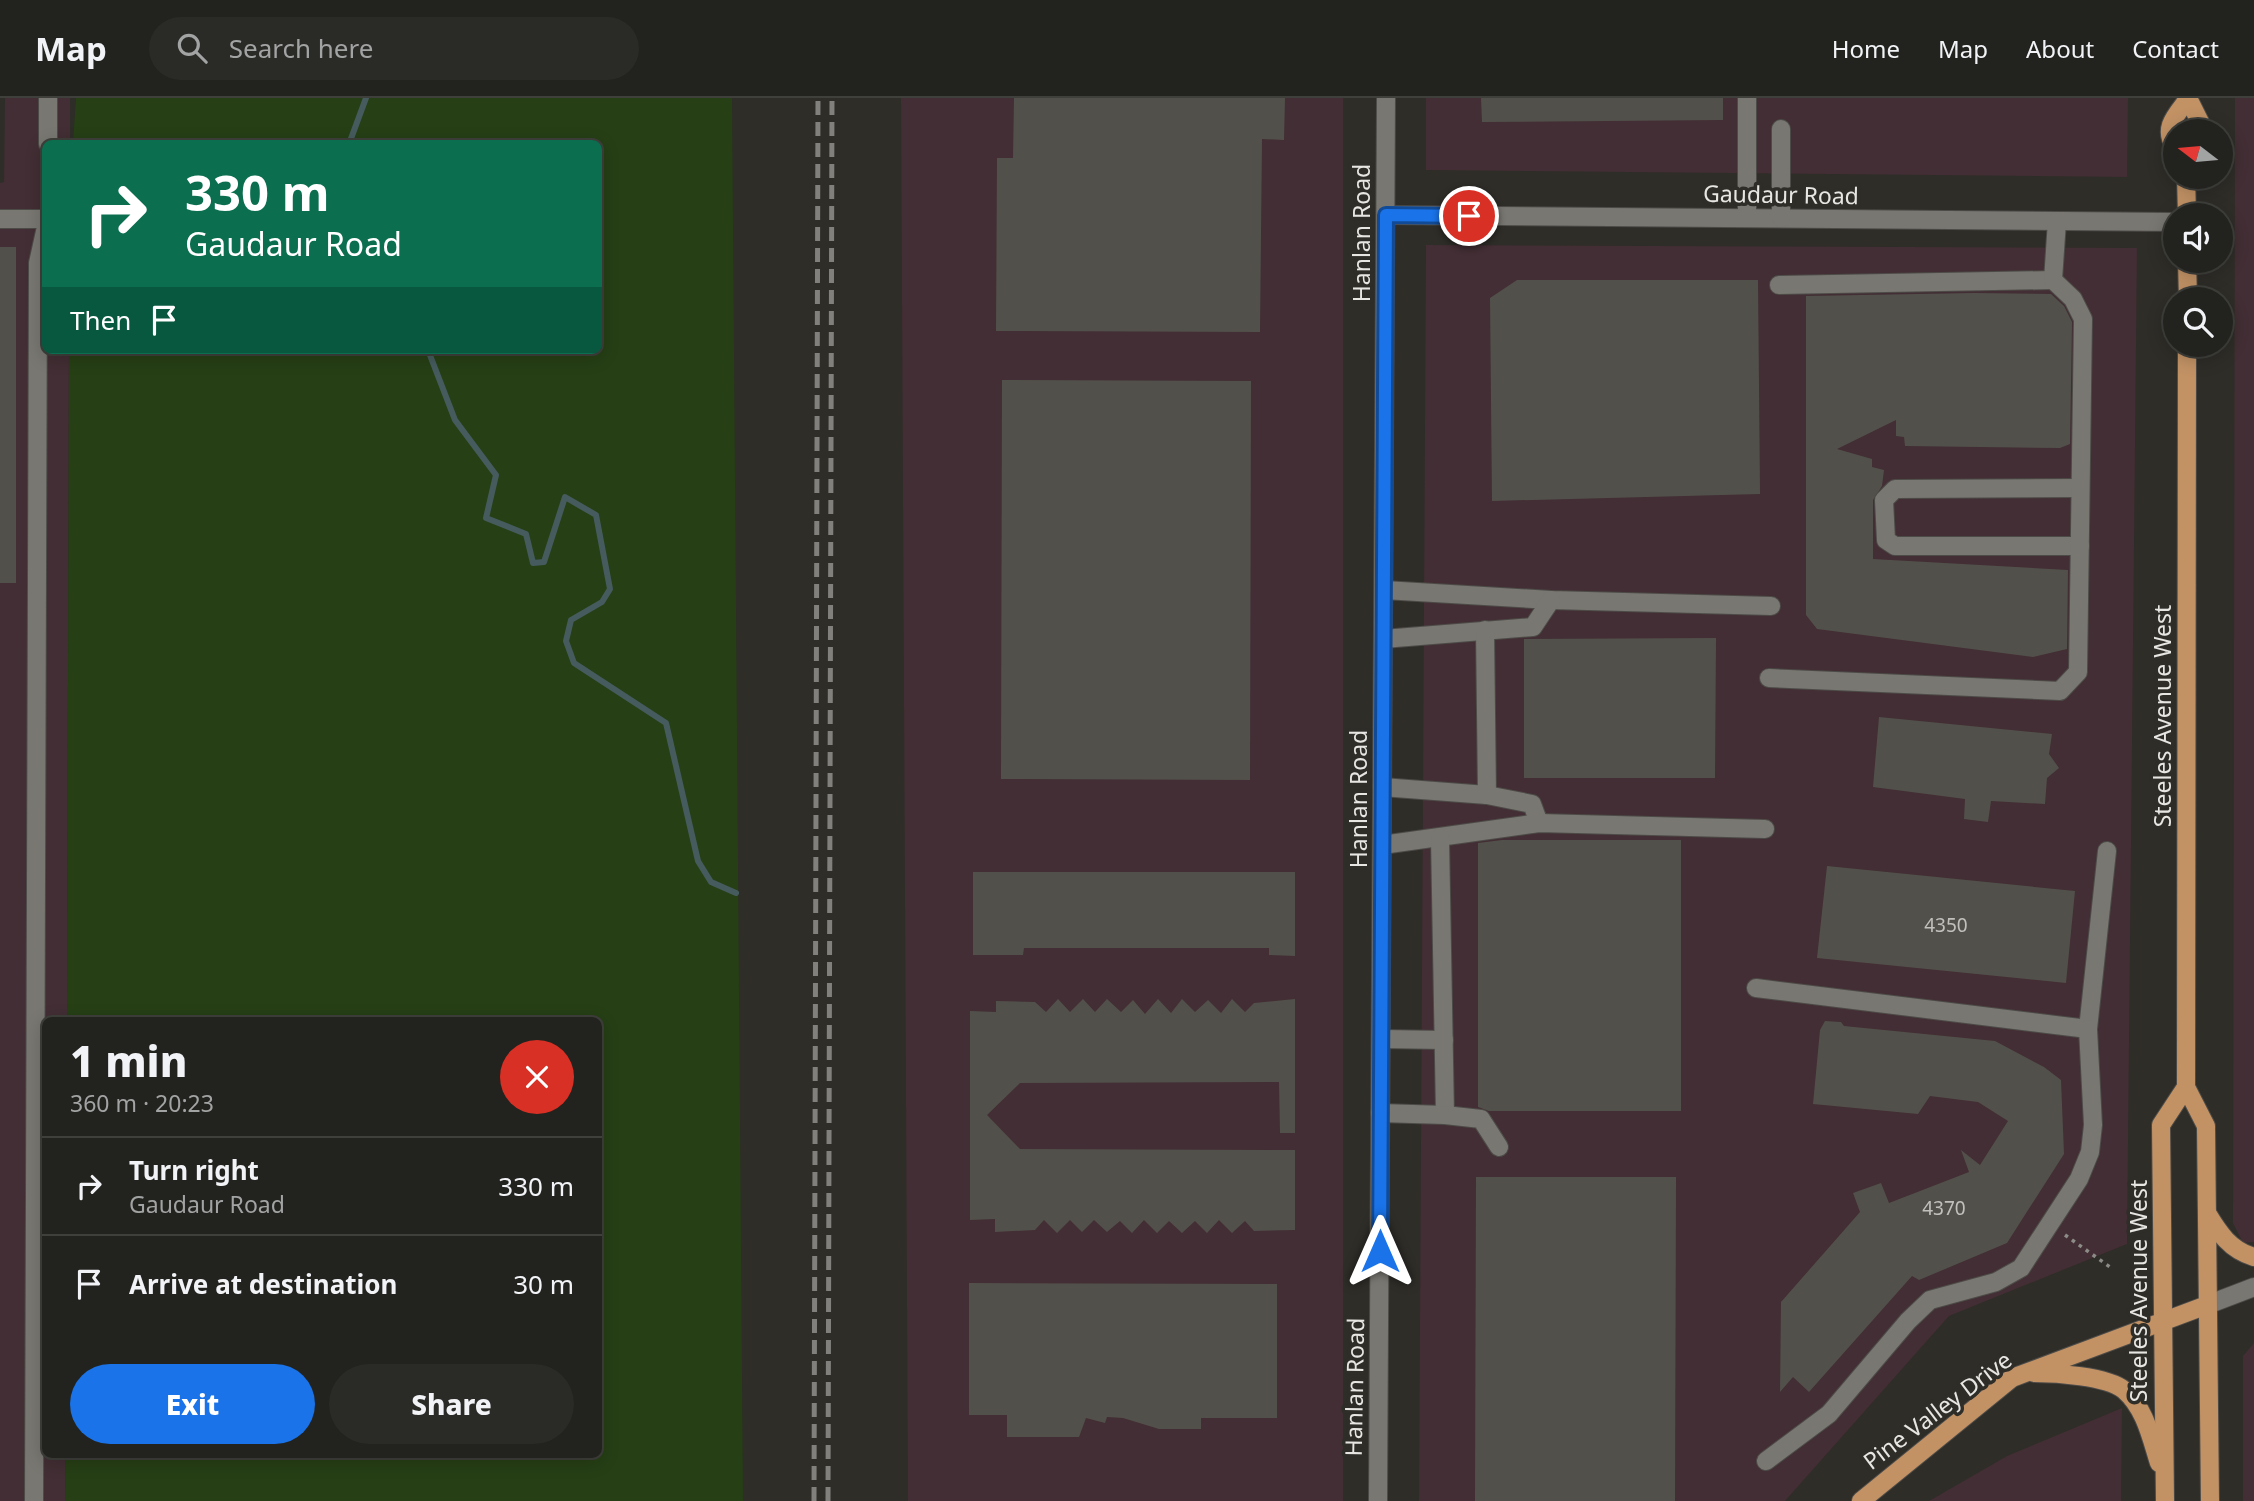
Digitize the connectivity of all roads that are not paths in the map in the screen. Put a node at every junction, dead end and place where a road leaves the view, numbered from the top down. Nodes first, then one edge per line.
1 (48, 98) edge
2 (1386, 98) edge
3 (1747, 98) edge
4 (2188, 99) edge
5 (2173, 119) edge
6 (2198, 119) edge
7 (1781, 129) dead end
8 (48, 140) edge
9 (1386, 215) junction
10 (1747, 218) junction
11 (1781, 218) junction
12 (0, 219) edge
13 (42, 219) edge
14 (2057, 221) junction
15 (2163, 222) edge
16 (42, 252) edge
17 (2053, 280) junction
18 (1779, 285) dead end
19 (2187, 357) edge
20 (2080, 488) junction
21 (2080, 546) junction
22 (1384, 590) junction
23 (1551, 600) junction
24 (1771, 606) dead end
25 (1485, 630) junction
26 (1383, 639) junction
27 (1769, 678) dead end
28 (1382, 787) junction
29 (1487, 795) junction
30 (1539, 823) junction
31 (1765, 829) dead end
32 (1440, 838) junction
33 (1382, 845) junction
34 (2107, 851) dead end
35 (1756, 988) dead end
36 (2088, 1029) junction
37 (1382, 1039) junction
38 (1444, 1040) junction
39 (2186, 1087) junction
40 (1380, 1113) junction
41 (1445, 1115) junction
42 (1500, 1147) dead end
43 (2207, 1212) junction
44 (2254, 1257) edge
45 (2254, 1287) edge
46 (2207, 1304) junction
47 (2163, 1320) junction
48 (2022, 1373) junction
49 (1766, 1461) dead end
50 (2165, 1492) edge
51 (34, 1501) edge
52 (1378, 1501) edge
53 (1861, 1501) edge
54 (2210, 1501) edge

1 - 8 street
2 - 9 street, Hanlan Road
3 - 10 street
4 - 5 main road
4 - 6 main road
7 - 11 street
9 - 10 street, Gaudaur Road
9 - 22 street, Hanlan Road
10 - 11 street, Gaudaur Road
11 - 14 street, Gaudaur Road
12 - 13 street
14 - 15 street, Gaudaur Road
14 - 17 street
16 - 51 street
17 - 18 street
17 - 20 street
19 - 39 main road, Steeles Avenue West
20 - 21 street
20 - 21 street
21 - 27 street
22 - 23 street
22 - 26 street, Hanlan Road
23 - 24 street
23 - 25 street
25 - 26 street
25 - 29 street
26 - 28 street, Hanlan Road
28 - 29 street
28 - 33 street, Hanlan Road
29 - 30 street
30 - 31 street
30 - 32 street
32 - 33 street
32 - 38 street
33 - 37 street, Hanlan Road
34 - 36 street
35 - 36 street
36 - 49 street
37 - 38 street
37 - 40 street, Hanlan Road
38 - 41 street
39 - 43 main road, Steeles Avenue West
39 - 47 main road, Steeles Avenue West
40 - 41 street
40 - 52 street, Hanlan Road
41 - 42 street
43 - 44 main road
43 - 46 main road, Steeles Avenue West
45 - 46 street
46 - 47 main road, Pine Valley Drive
46 - 54 main road, Steeles Avenue West
47 - 48 main road, Pine Valley Drive
47 - 50 main road, Steeles Avenue West
48 - 50 main road
48 - 53 main road, Pine Valley Drive

